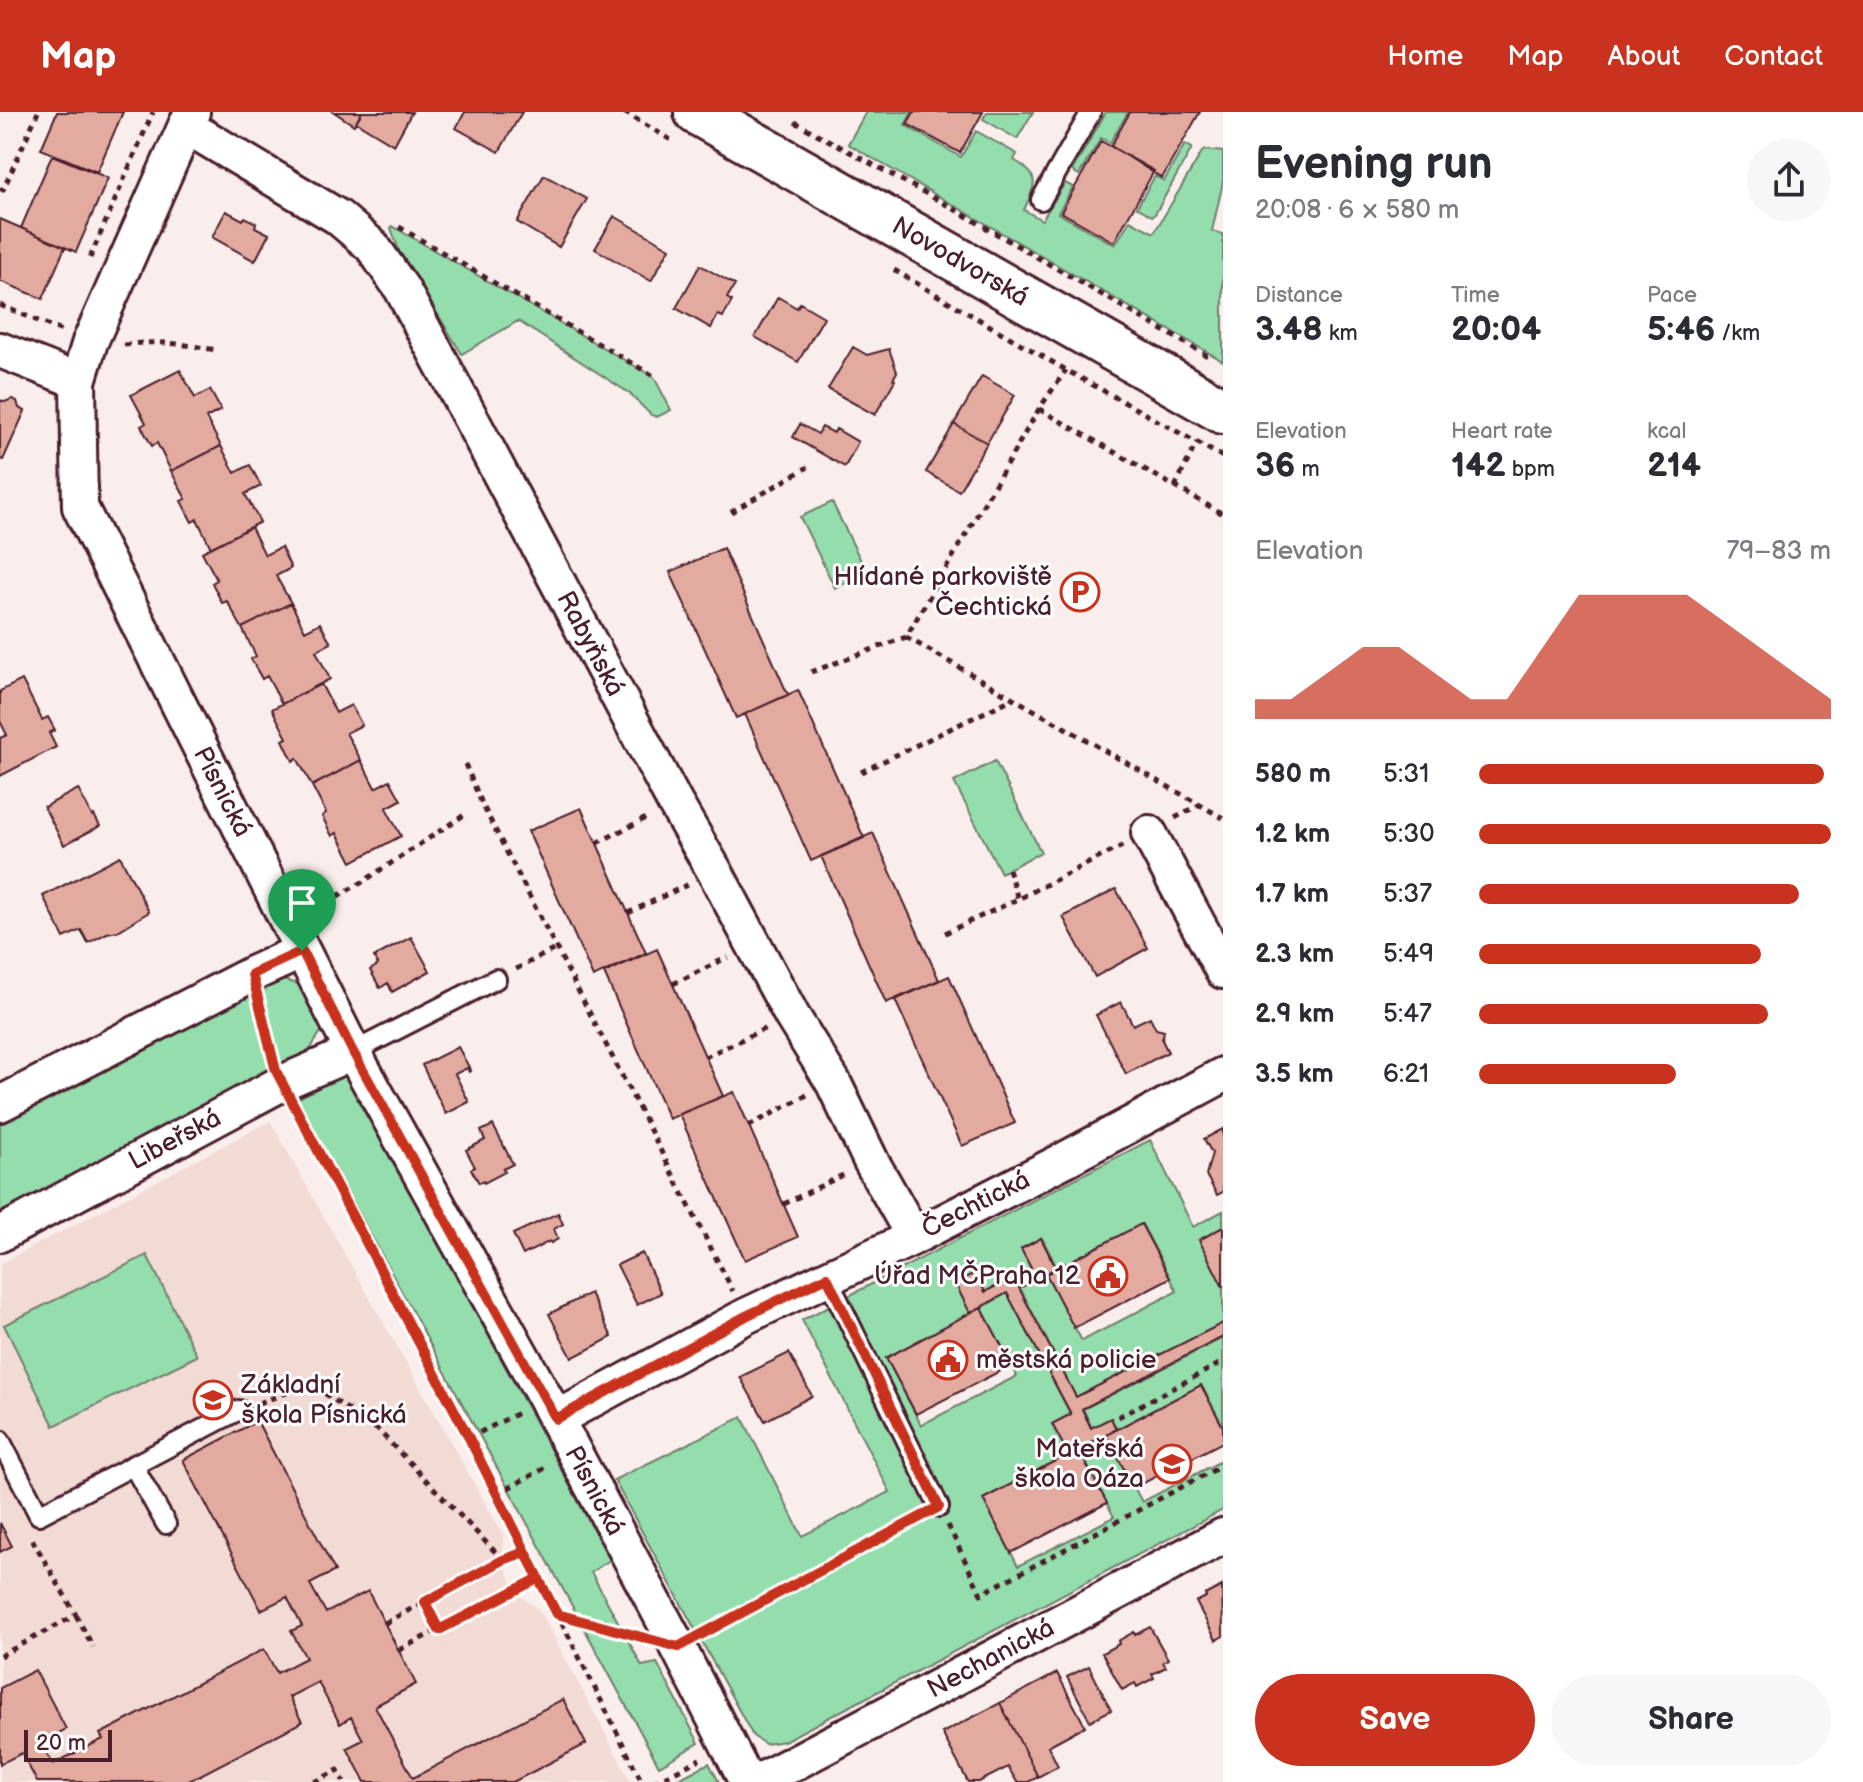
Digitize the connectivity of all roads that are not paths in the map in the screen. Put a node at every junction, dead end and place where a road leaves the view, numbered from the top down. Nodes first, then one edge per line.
1 (697, 112) edge
2 (1091, 112) edge
3 (189, 119) edge
4 (1041, 200) dead end
5 (0, 350) edge
6 (78, 381) junction
7 (1210, 427) edge
8 (1149, 833) road end
9 (295, 938) junction
10 (1223, 971) edge
11 (496, 979) road end
12 (353, 1052) junction
13 (1223, 1075) edge
14 (0, 1104) edge
15 (0, 1234) edge
16 (914, 1237) junction
17 (827, 1277) junction
18 (239, 1410) road end
19 (556, 1419) junction
20 (0, 1440) edge
21 (133, 1465) junction
22 (939, 1507) road end
23 (166, 1524) dead end
24 (1223, 1536) edge
25 (747, 1782) edge
26 (758, 1782) edge

1 - 7 main road, Novodvorská
2 - 4 lane
3 - 6 street, Písnická
3 - 16 street, Rabyňská
5 - 6 street
6 - 9 street, Písnická
8 - 10 street
9 - 12 street, Písnická
9 - 14 street
11 - 12 lane
12 - 15 street, Libeřská
12 - 19 street, Písnická
13 - 16 street, Čechtická
16 - 17 street, Čechtická
17 - 19 street, Čechtická
17 - 22 lane
18 - 21 lane
19 - 25 street, Písnická
20 - 21 lane
21 - 23 lane
24 - 26 street, Nechanická

